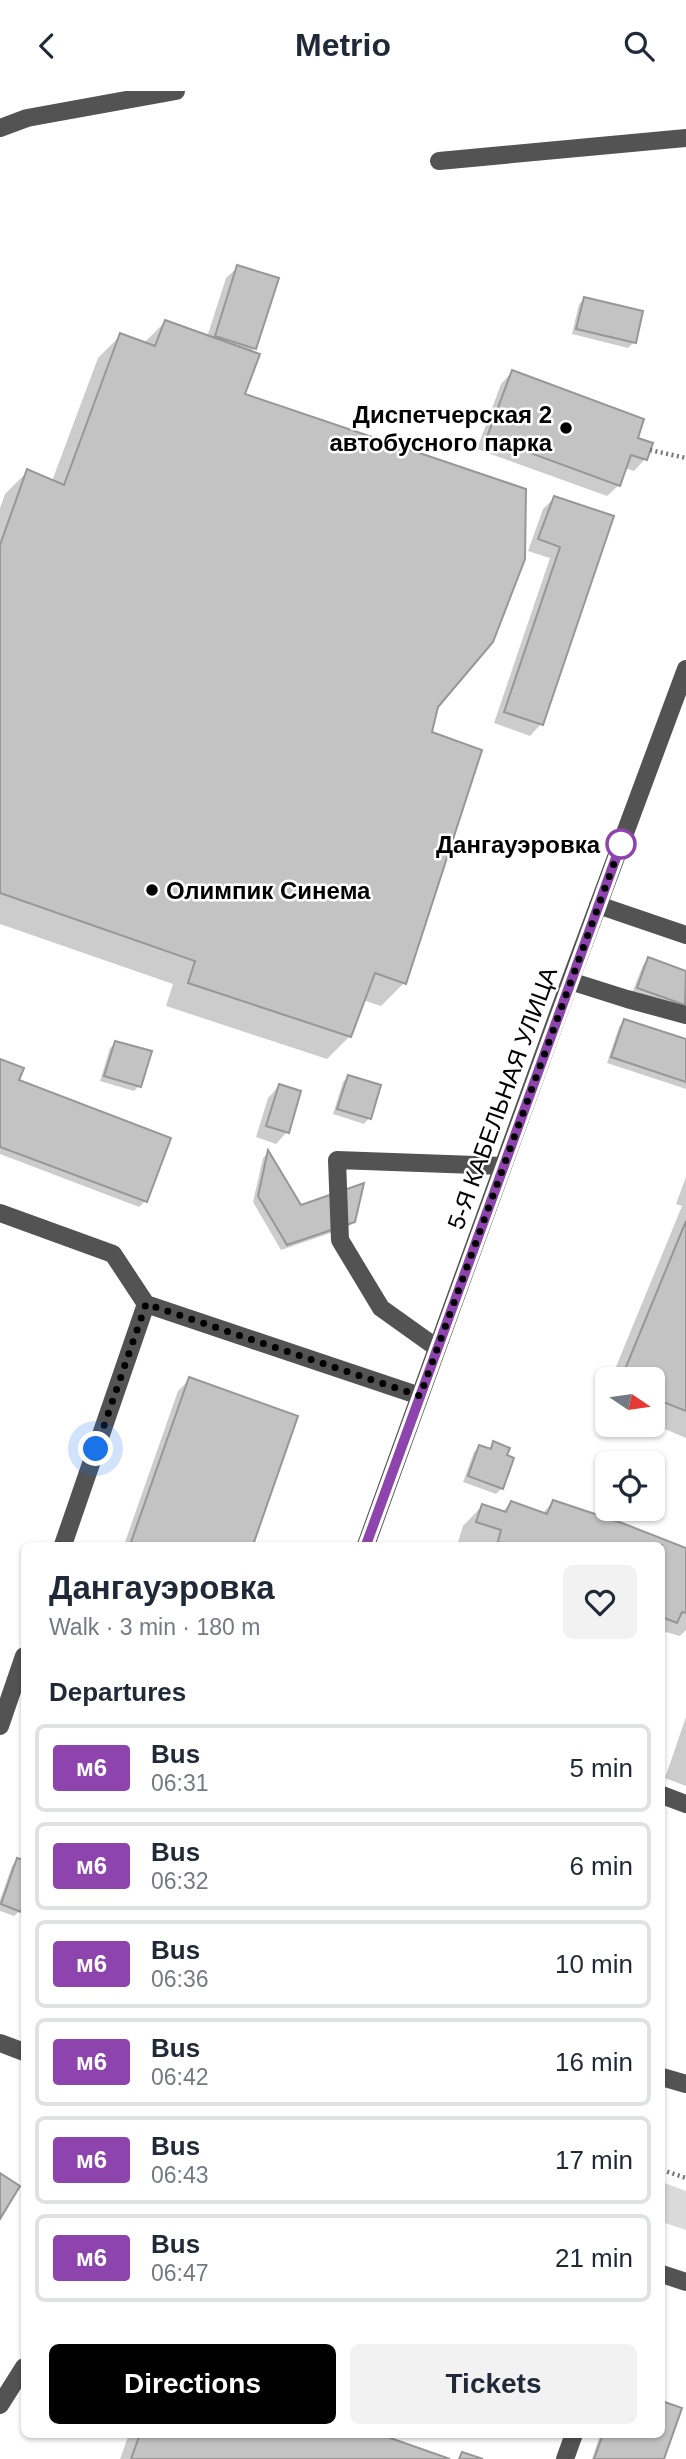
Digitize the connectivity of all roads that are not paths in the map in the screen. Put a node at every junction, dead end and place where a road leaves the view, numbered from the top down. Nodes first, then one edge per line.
1 (176, 91) edge
2 (0, 128) edge
3 (686, 138) edge
4 (439, 161) dead end
5 (686, 669) edge
6 (598, 905) junction
7 (686, 935) edge
8 (570, 981) junction
9 (686, 1015) edge
10 (503, 1166) junction
11 (0, 1213) edge
12 (146, 1304) junction
13 (437, 1348) junction
14 (420, 1396) junction
15 (64, 1542) edge
16 (367, 1542) edge
17 (21, 1664) edge
18 (0, 1726) edge
19 (665, 1796) edge
20 (686, 1804) edge
21 (0, 2043) edge
22 (21, 2051) edge
23 (665, 2078) edge
24 (686, 2084) edge
25 (665, 2275) edge
26 (686, 2282) edge
27 (21, 2372) edge
28 (0, 2405) edge
29 (573, 2438) edge
30 (565, 2459) edge

1 - 2 street
3 - 4 street
5 - 6 street, 5-Я КАБЕЛЬНАЯ УЛИЦА
6 - 7 street
6 - 8 street, 5-Я КАБЕЛЬНАЯ УЛИЦА
8 - 9 street
8 - 10 street, 5-Я КАБЕЛЬНАЯ УЛИЦА
10 - 13 street, 5-Я КАБЕЛЬНАЯ УЛИЦА
10 - 13 street
11 - 12 street
12 - 14 street
12 - 15 street
13 - 14 street, 5-Я КАБЕЛЬНАЯ УЛИЦА
14 - 16 street, 5-Я КАБЕЛЬНАЯ УЛИЦА
17 - 18 street
19 - 20 street
21 - 22 street
23 - 24 street
25 - 26 street
27 - 28 street
29 - 30 street

